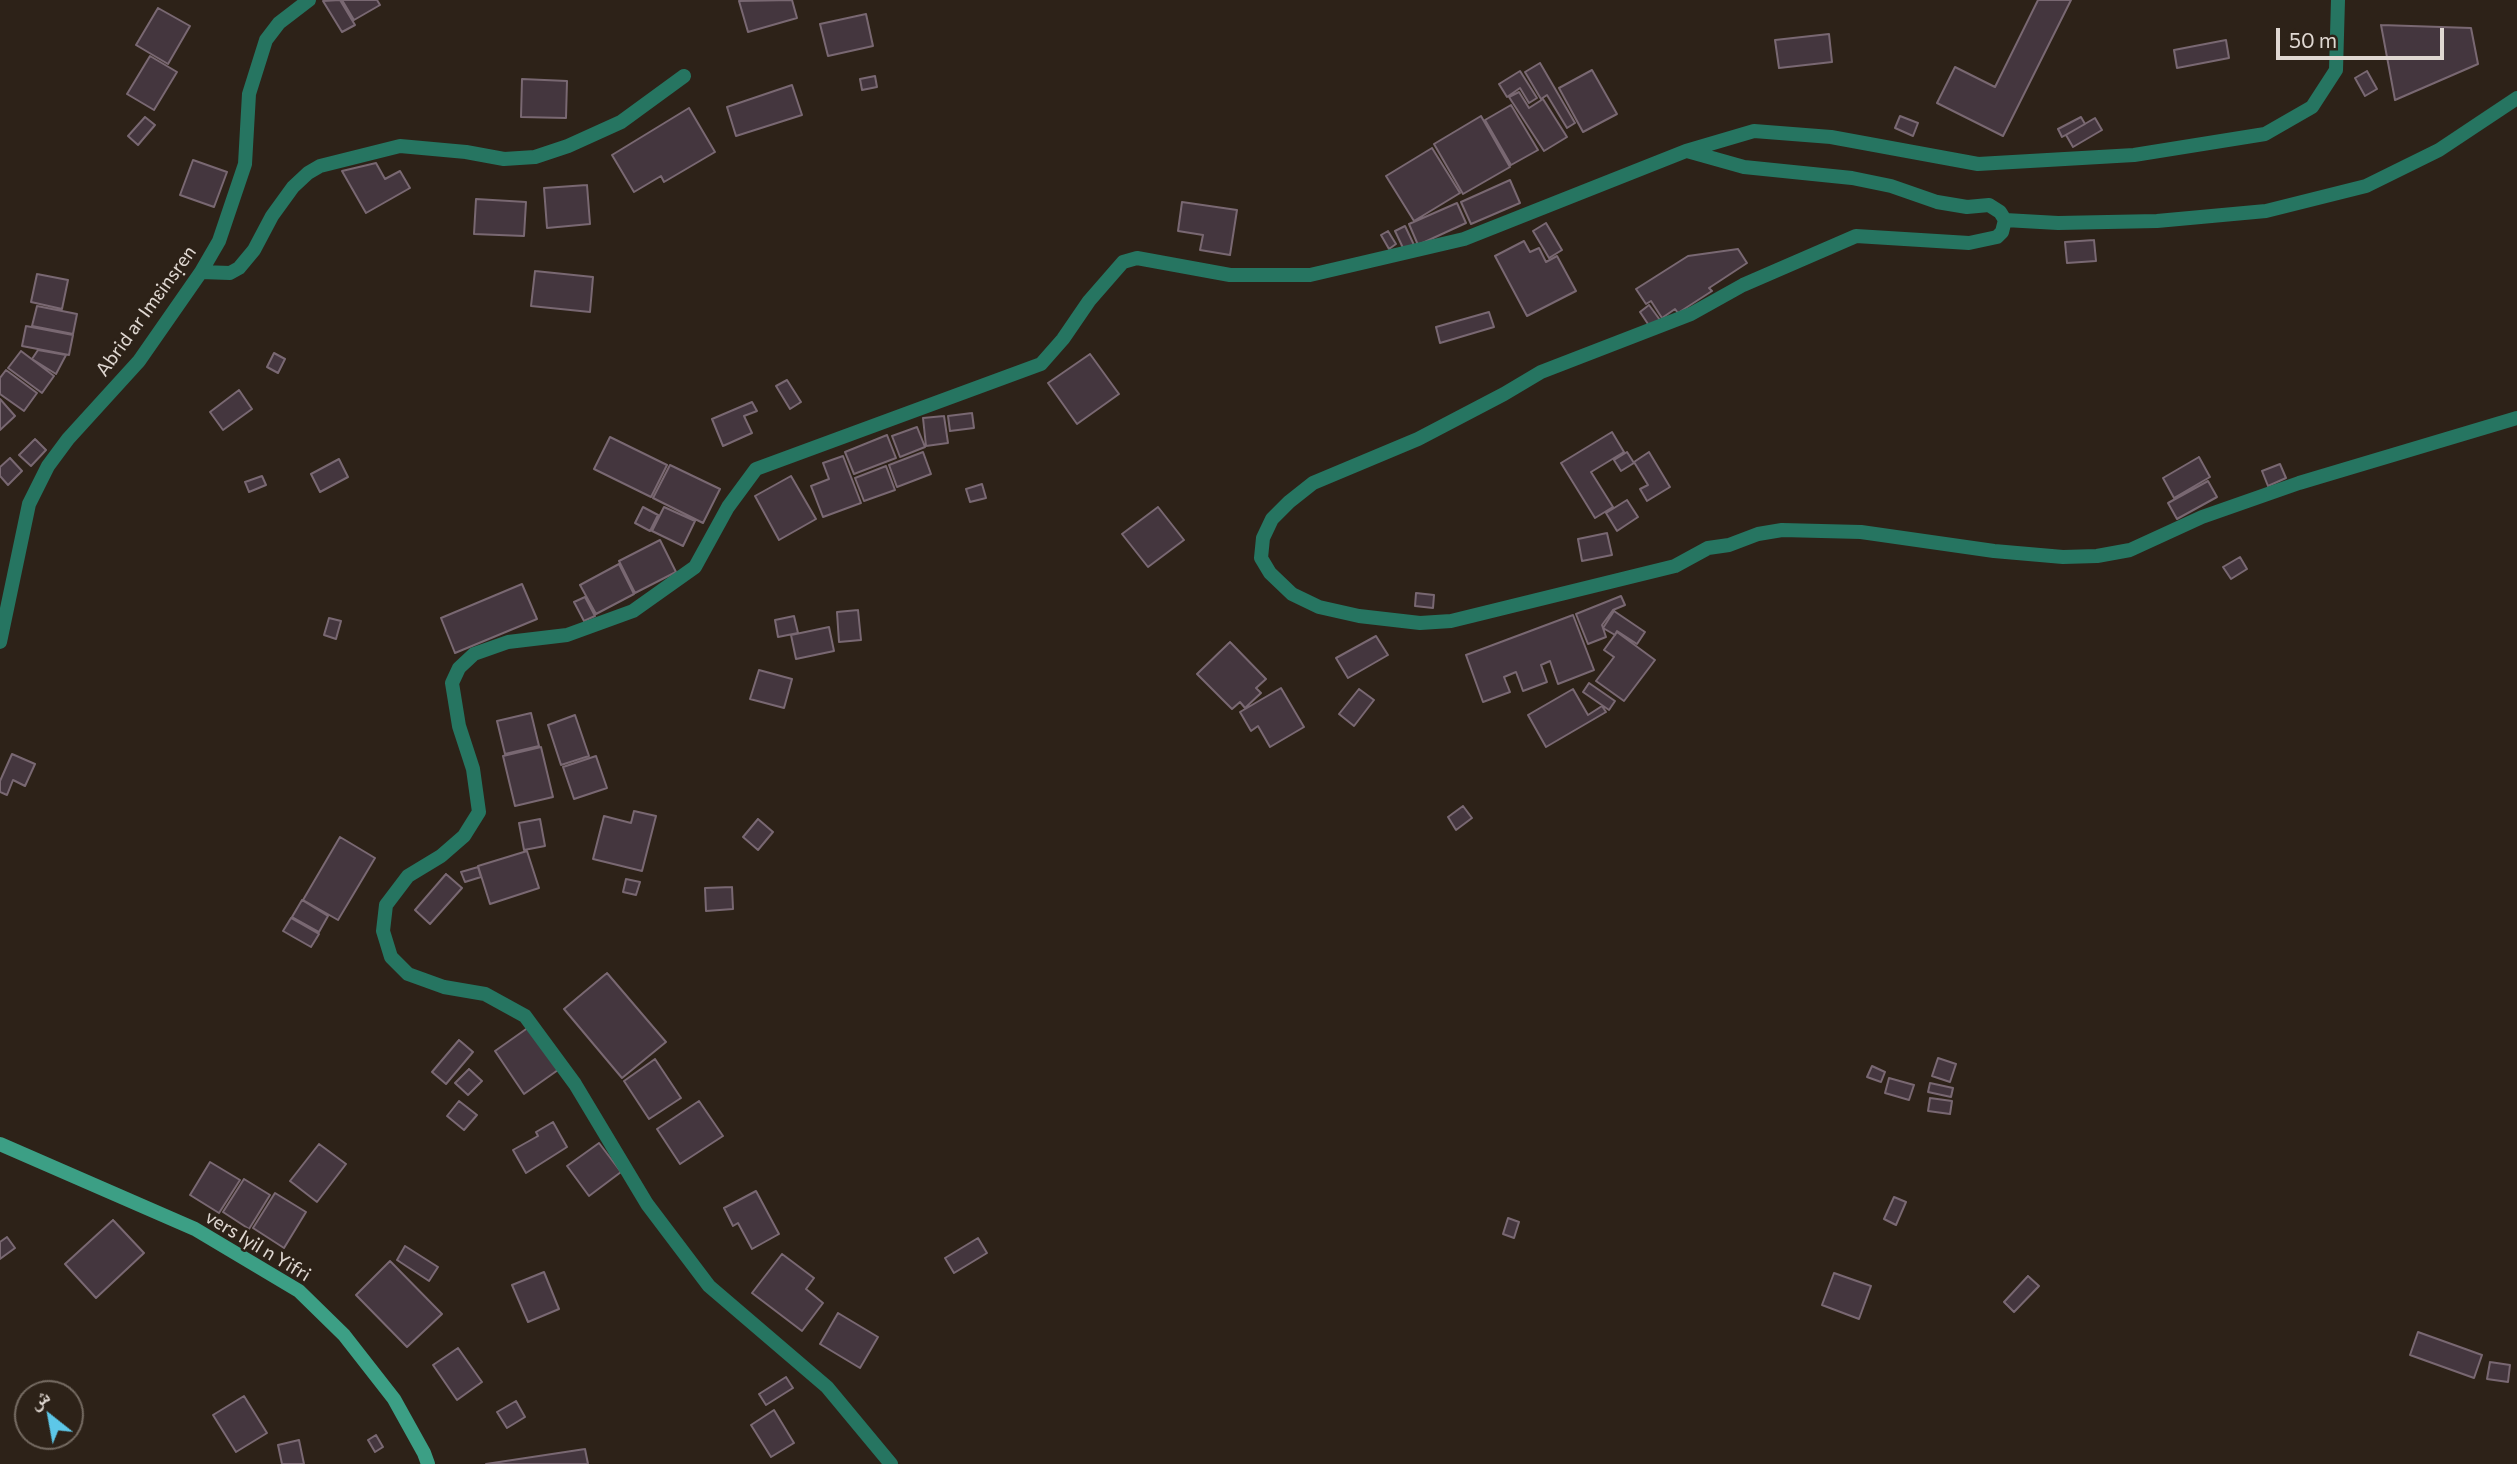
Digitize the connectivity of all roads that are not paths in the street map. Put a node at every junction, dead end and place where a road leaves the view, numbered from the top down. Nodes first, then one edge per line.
1 (309, 0) edge
2 (2338, 0) edge
3 (684, 76) dead end
4 (2517, 98) edge
5 (1686, 151) junction
6 (2005, 220) junction
7 (201, 272) junction
8 (2517, 418) edge
9 (0, 642) edge
10 (0, 1144) edge
11 (428, 1464) edge
12 (891, 1464) edge

1 - 7 street, Abrid ar Imɛinsṛen
2 - 5 street
3 - 7 street
4 - 6 street
5 - 6 street
5 - 12 street
6 - 8 street
7 - 9 street, Abrid ar Imɛinsṛen
10 - 11 main road, vers Iγil n Yifri

